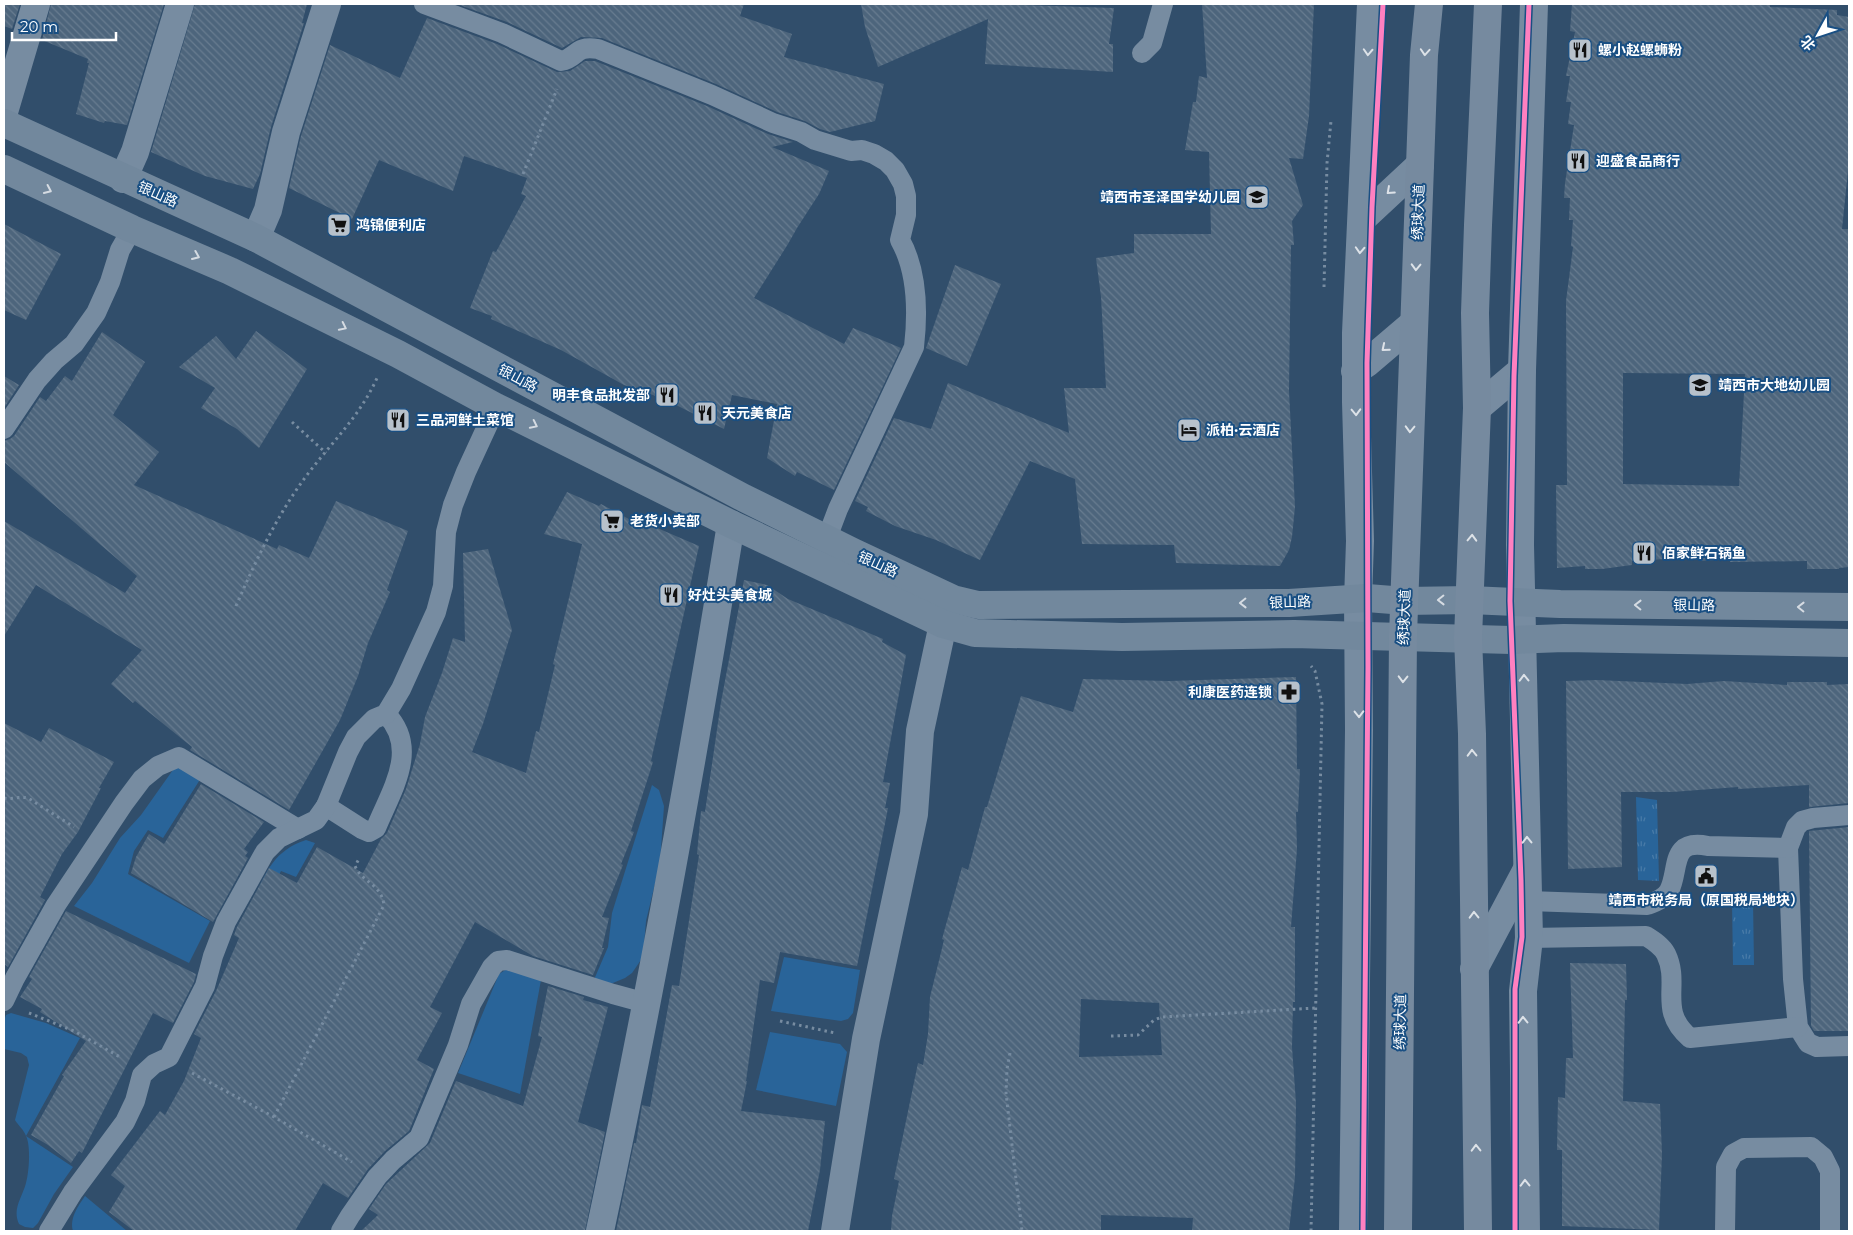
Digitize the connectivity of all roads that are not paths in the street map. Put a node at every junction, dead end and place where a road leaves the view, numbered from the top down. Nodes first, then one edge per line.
1 (36, 4) edge
2 (180, 4) edge
3 (327, 4) edge
4 (424, 4) edge
5 (1163, 4) edge
6 (1371, 4) edge
7 (1429, 4) edge
8 (1488, 4) edge
9 (1534, 4) edge
10 (1142, 53) dead end
11 (4, 112) edge
12 (4, 123) edge
13 (1420, 165) junction
14 (4, 169) edge
15 (123, 179) junction
16 (1362, 219) junction
17 (132, 229) junction
18 (256, 238) junction
19 (1414, 323) junction
20 (1522, 370) junction
21 (1355, 371) junction
22 (496, 406) junction
23 (1477, 408) junction
24 (4, 430) edge
25 (732, 524) junction
26 (827, 538) junction
27 (1358, 600) junction
28 (1470, 600) junction
29 (1405, 601) junction
30 (1522, 601) junction
31 (1849, 607) edge
32 (942, 624) junction
33 (1359, 636) junction
34 (1402, 636) junction
35 (1468, 638) junction
36 (1523, 640) junction
37 (1849, 643) edge
38 (386, 714) junction
39 (326, 806) junction
40 (1849, 815) edge
41 (298, 829) junction
42 (1788, 848) junction
43 (1528, 868) junction
44 (1528, 901) junction
45 (1647, 905) junction
46 (1646, 936) junction
47 (1529, 938) junction
48 (1474, 969) junction
49 (4, 1000) edge
50 (646, 1003) junction
51 (1798, 1027) junction
52 (1849, 1046) edge
53 (49, 1231) edge
54 (341, 1231) edge
55 (600, 1231) edge
56 (835, 1231) edge
57 (1352, 1231) edge
58 (1398, 1231) edge
59 (1478, 1231) edge
60 (1526, 1231) edge
61 (1724, 1231) edge
62 (1830, 1231) edge

1 - 11 street
2 - 15 street
3 - 18 street
4 - 26 lane
5 - 10 lane
6 -> 16 street
7 -> 13 main road, 绣球大道
8 - 23 main road
9 - 20 street
12 - 15 main road, 银山路
13 -> 16 street
13 -> 19 main road, 绣球大道
14 -> 17 main road, 银山路
15 - 18 main road, 银山路
16 -> 21 street
17 -> 22 main road, 银山路
17 - 24 lane
18 - 26 main road, 银山路
19 -> 21 street
19 -> 29 main road, 绣球大道
20 - 23 street
20 - 30 street
21 -> 27 street
22 -> 25 main road, 银山路
22 - 38 lane
28 -> 23 main road
25 - 32 main road, 银山路
25 - 50 street
27 -> 26 main road, 银山路
27 - 29 main road, 银山路
27 - 33 street
28 -> 29 main road, 银山路
28 - 30 main road, 银山路
28 - 35 main road
29 - 34 main road, 绣球大道
31 -> 30 main road, 银山路
30 - 36 street
32 - 33 main road, 银山路
32 - 56 street
33 - 34 main road, 银山路
33 -> 57 street
34 - 35 main road, 银山路
34 -> 58 main road, 绣球大道
35 - 36 main road, 银山路
48 -> 35 main road
36 - 37 main road, 银山路
43 -> 36 street
38 - 39 lane
38 - 39 lane
39 - 41 lane
40 - 42 lane
41 - 49 lane
41 - 53 lane
42 - 45 lane
42 - 51 lane
43 - 44 street
43 - 48 street
44 - 45 lane
44 - 47 street
45 - 46 lane
46 - 47 lane
46 - 51 lane
60 -> 47 street
59 -> 48 main road
50 - 54 lane
50 - 55 street
51 - 52 lane
61 - 62 lane

